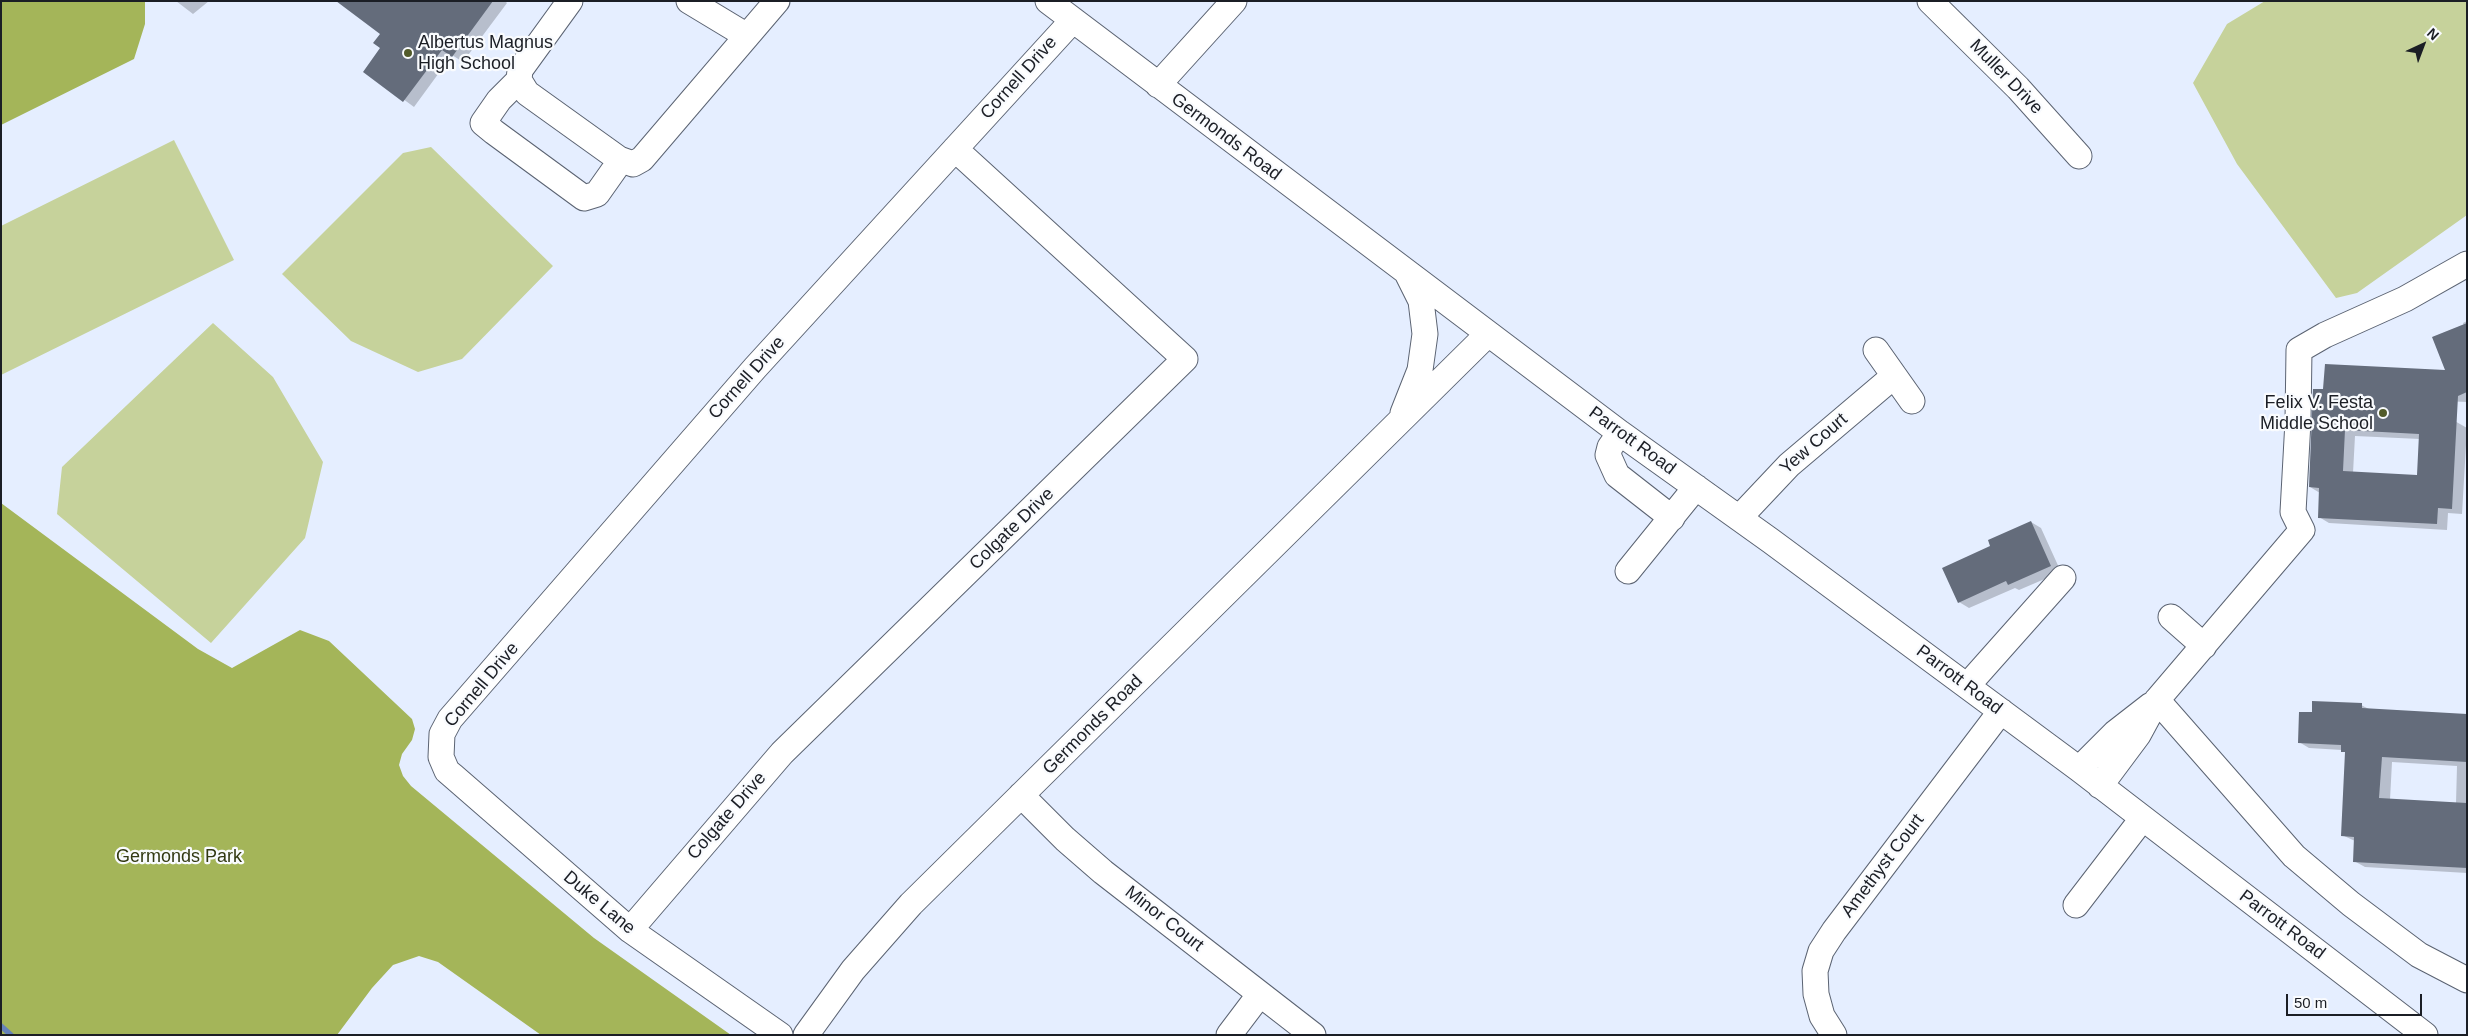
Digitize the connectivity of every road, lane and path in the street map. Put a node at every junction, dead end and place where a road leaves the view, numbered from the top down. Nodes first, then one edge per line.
1 (570, 1) edge
2 (689, 1) edge
3 (777, 1) edge
4 (1048, 1) edge
5 (1234, 1) edge
6 (1930, 1) edge
7 (1073, 20) junction
8 (747, 36) junction
9 (519, 80) junction
10 (1158, 85) junction
11 (955, 150) junction
12 (2079, 156) dead end
13 (621, 160) junction
14 (2467, 264) edge
15 (1405, 272) junction
16 (1488, 334) junction
17 (1876, 350) dead end
18 (1894, 376) junction
19 (1912, 400) dead end
20 (1394, 428) junction
21 (1620, 433) junction
22 (1696, 487) junction
23 (1672, 518) junction
24 (1739, 518) junction
25 (1628, 572) dead end
26 (2063, 578) dead end
27 (2171, 616) dead end
28 (2204, 646) junction
29 (1967, 686) junction
30 (2157, 700) junction
31 (2001, 711) junction
32 (440, 749) joint
33 (2079, 770) junction
34 (2100, 786) junction
35 (1022, 795) junction
36 (2142, 819) junction
37 (2076, 905) dead end
38 (630, 930) junction
39 (2467, 980) edge
40 (1260, 994) junction
41 (780, 1035) edge
42 (806, 1035) edge
43 (1229, 1035) edge
44 (1313, 1035) edge
45 (1834, 1035) edge
46 (2425, 1035) edge

1 - 9 street
2 - 8 street
3 - 8 street
4 - 7 street, Germonds Road
5 - 10 street
6 - 12 street, Muller Drive
7 - 10 street, Germonds Road
7 - 11 street, Cornell Drive
8 - 13 street
9 - 13 street
9 - 13 street
10 - 15 street, Germonds Road
11 - 32 street, Cornell Drive
11 - 38 street, Colgate Drive
14 - 28 street
15 - 16 street, Germonds Road
15 - 20 street, Germonds Road
16 - 20 street, Germonds Road
16 - 21 street, Parrott Road
17 - 18 street
18 - 19 street
18 - 24 street, Yew Court
20 - 35 street, Germonds Road
21 - 22 street, Parrott Road
21 - 23 street
22 - 23 street
22 - 24 street, Parrott Road
23 - 25 street
24 - 29 street, Parrott Road
26 - 29 street
27 - 28 street
28 - 30 street
29 - 31 street, Parrott Road
30 - 33 street
30 - 34 street
30 - 39 street
31 - 33 street, Parrott Road
31 - 45 street, Amethyst Court
32 - 38 street, Duke Lane
33 - 34 street, Parrott Road
34 - 36 street, Parrott Road
35 - 40 street, Minor Court
35 - 42 street, Germonds Road
36 - 37 street
36 - 46 street, Parrott Road
38 - 41 street, Duke Lane
40 - 43 street
40 - 44 street, Minor Court

